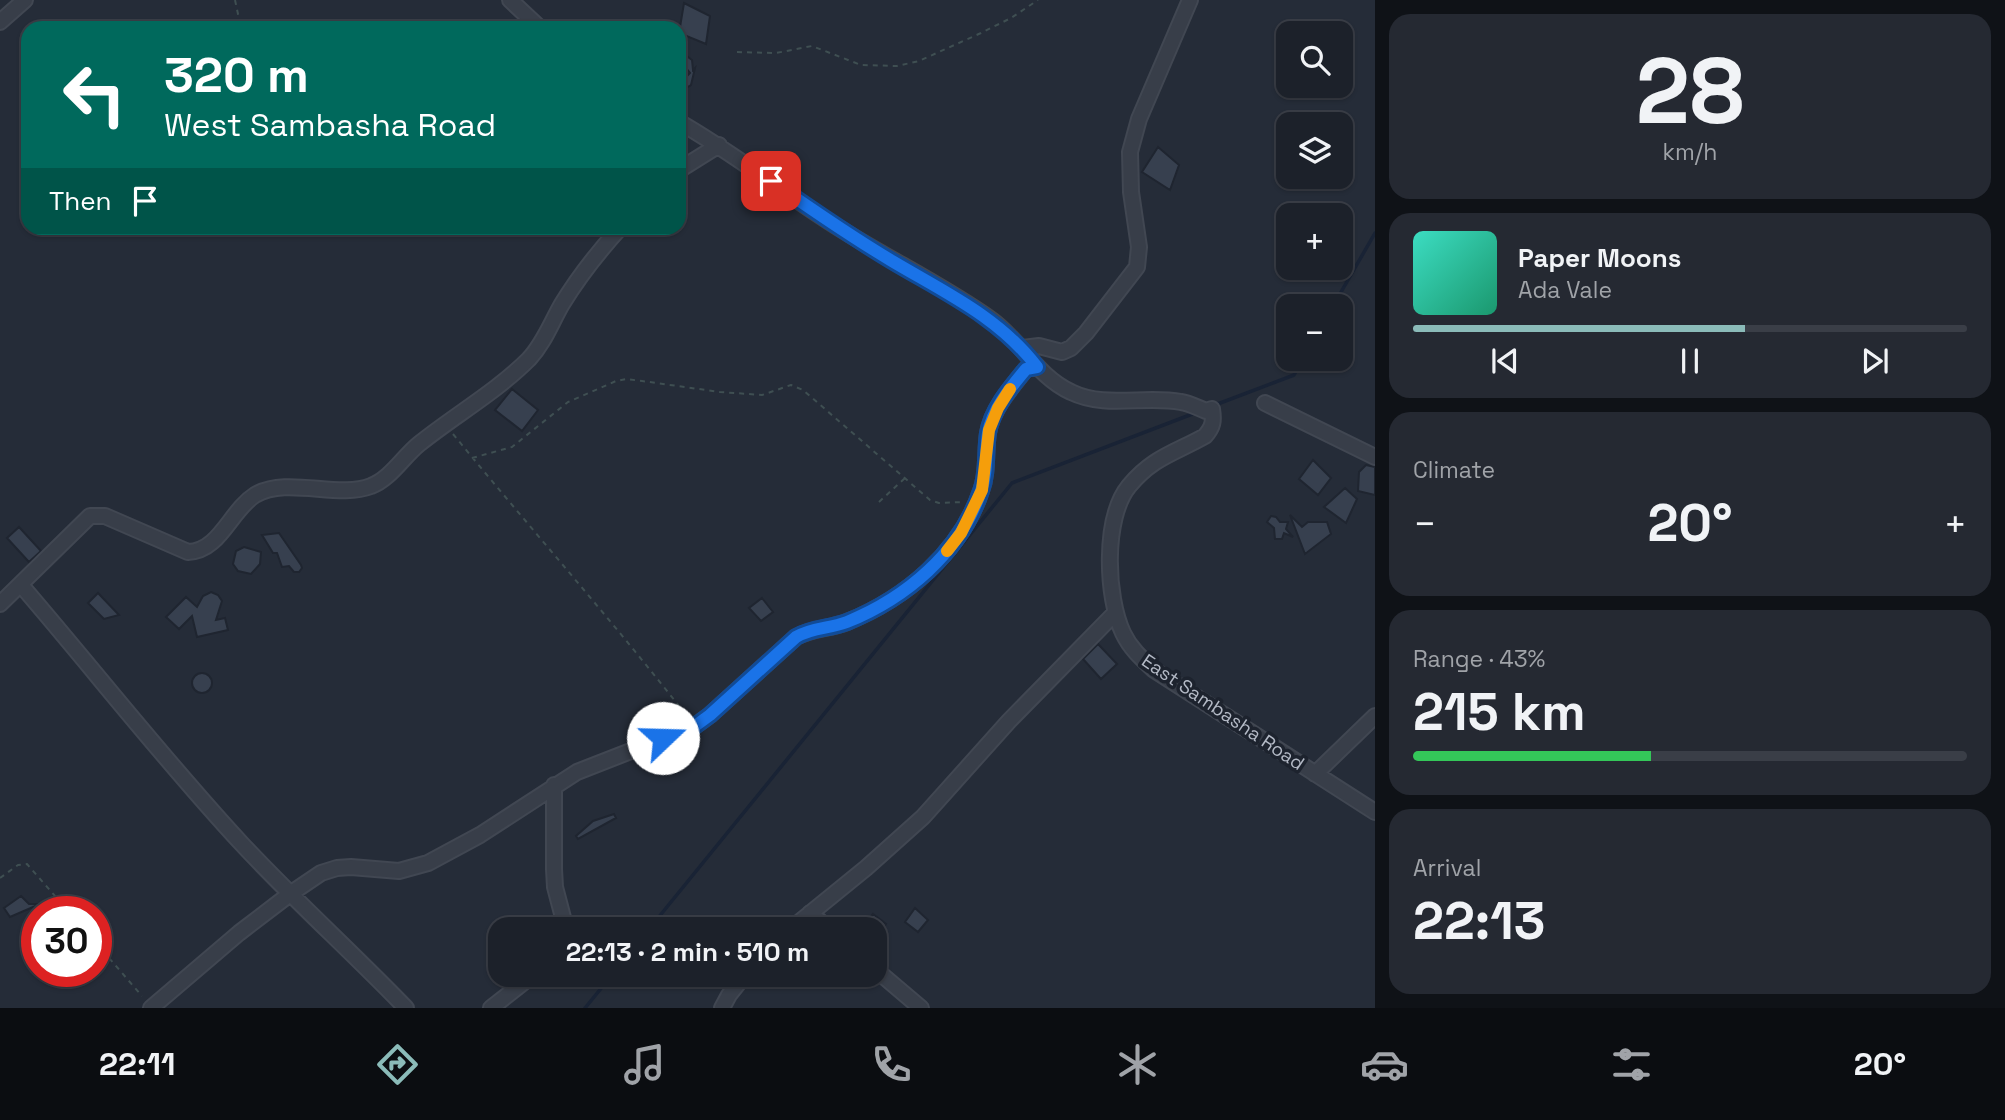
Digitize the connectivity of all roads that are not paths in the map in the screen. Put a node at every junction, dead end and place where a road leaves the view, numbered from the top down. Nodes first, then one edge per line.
1 (25, 0) edge
2 (510, 0) edge
3 (1190, 0) edge
4 (532, 21) edge
5 (0, 22) edge
6 (686, 126) edge
7 (719, 145) junction
8 (686, 166) edge
9 (614, 235) edge
10 (1023, 348) junction
11 (1037, 367) junction
12 (1265, 403) dead end
13 (1375, 457) edge
14 (20, 585) junction
15 (0, 604) edge
16 (1116, 612) junction
17 (1375, 716) edge
18 (1315, 774) junction
19 (554, 785) junction
20 (1375, 812) edge
21 (290, 894) junction
22 (810, 913) junction
23 (563, 917) edge
24 (805, 917) edge
25 (815, 917) edge
26 (887, 979) edge
27 (518, 987) edge
28 (735, 987) edge
29 (152, 1007) edge
30 (406, 1008) edge
31 (491, 1008) edge
32 (722, 1008) edge
33 (921, 1008) edge

1 - 5 street
2 - 4 street
3 - 10 street
6 - 7 street
7 - 8 street
7 - 10 street
9 - 14 street
10 - 11 street
11 - 16 street, East Sambasha Road
11 - 19 street
12 - 13 street
14 - 15 street
14 - 21 street
16 - 18 street, East Sambasha Road
16 - 22 street
17 - 18 street
18 - 20 street, East Sambasha Road
19 - 21 street
19 - 23 street
21 - 29 street
21 - 30 street
22 - 24 street
22 - 25 street
26 - 33 street
27 - 31 street
28 - 32 street

